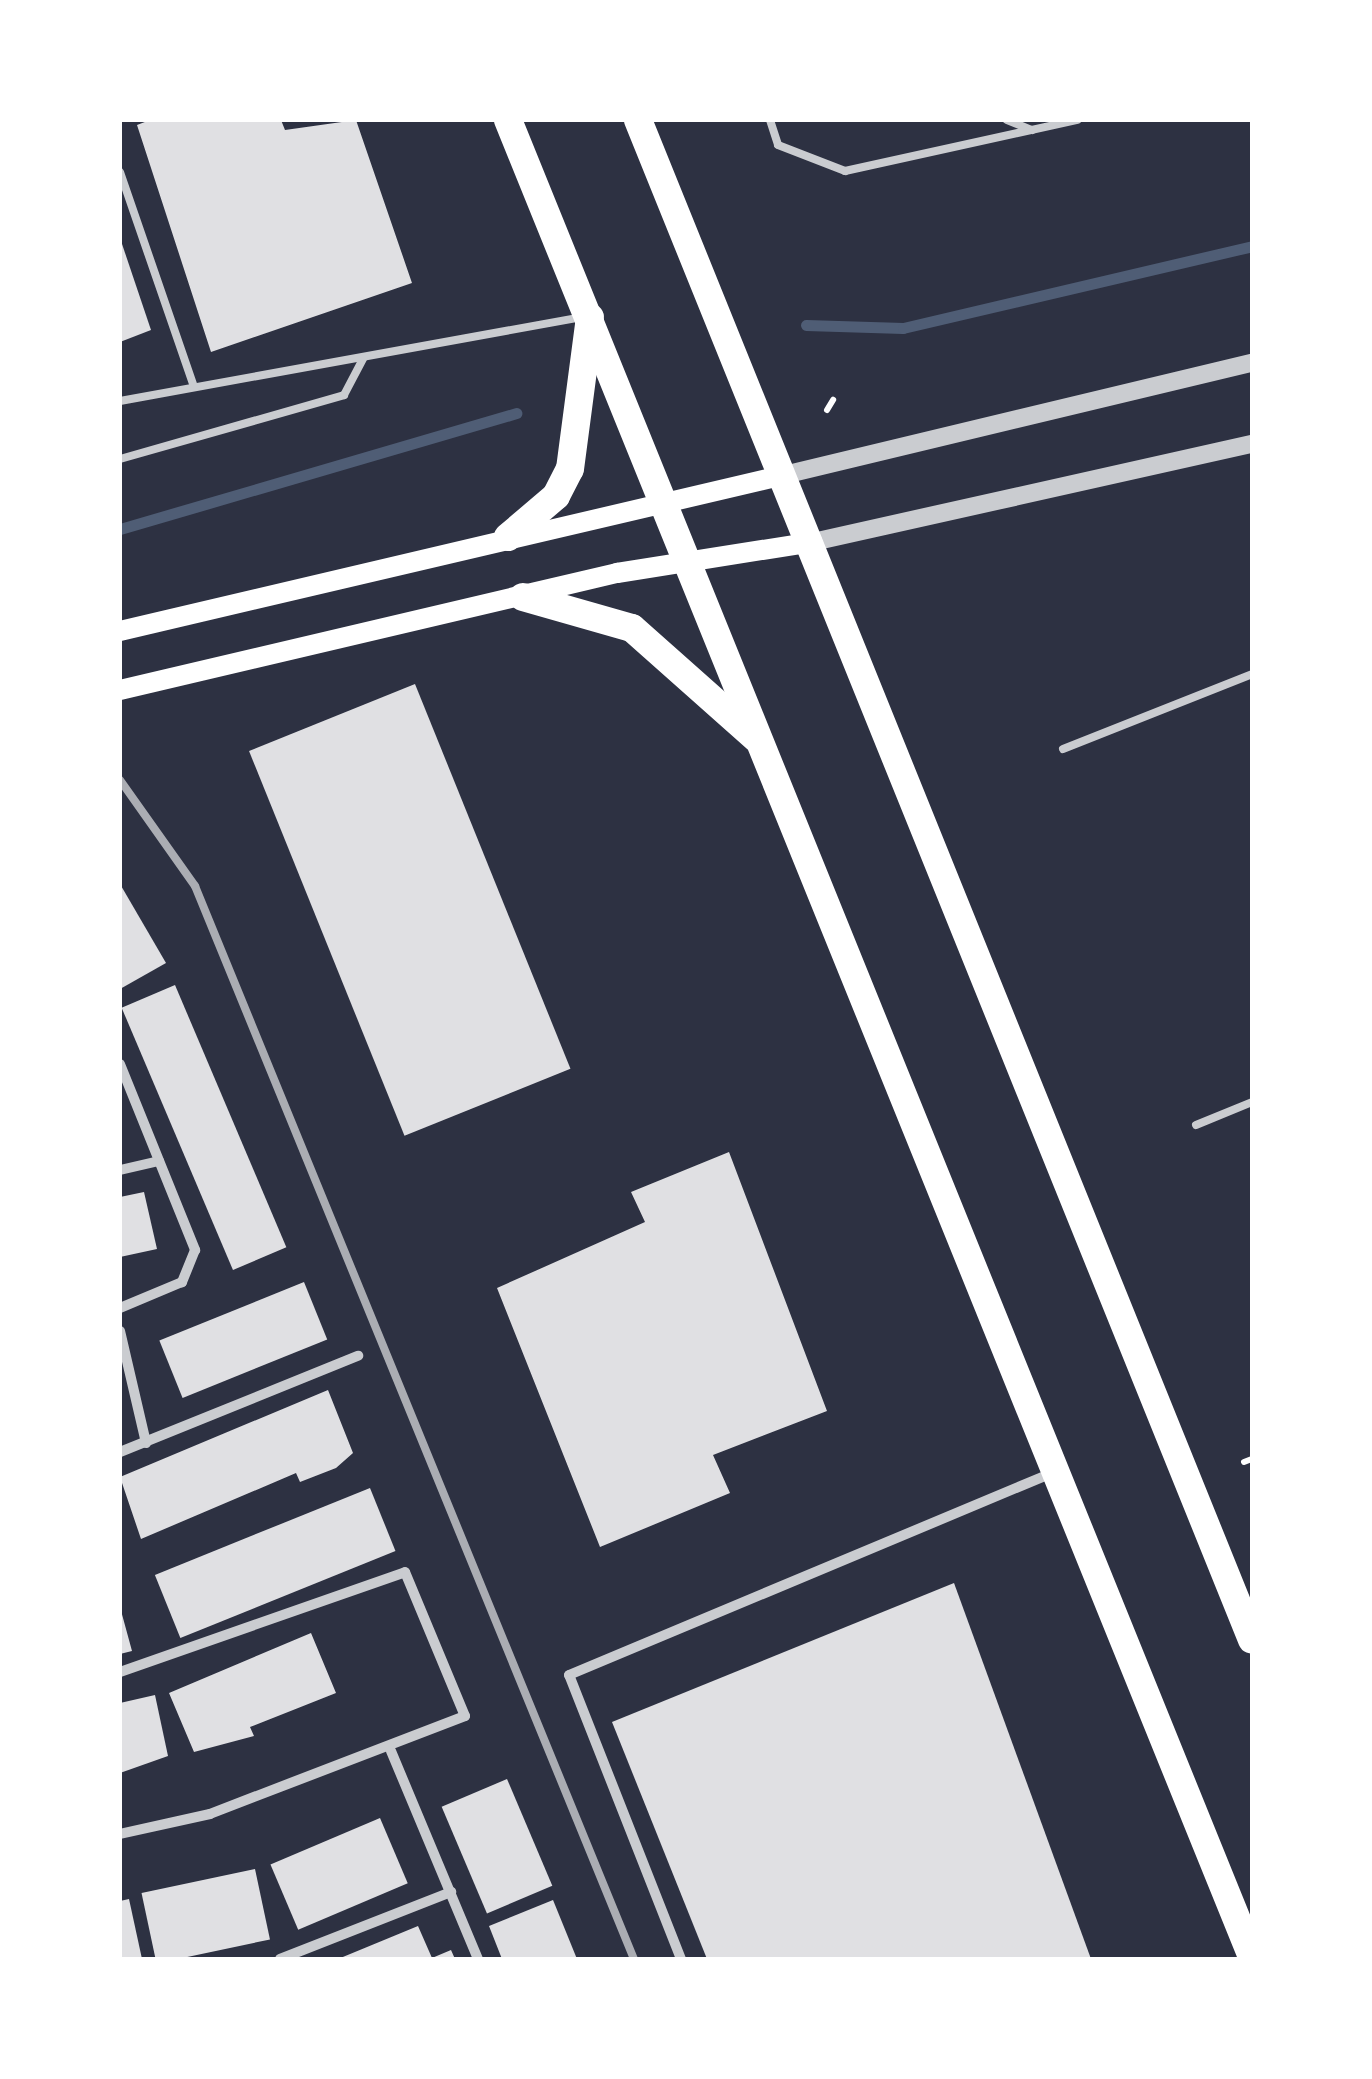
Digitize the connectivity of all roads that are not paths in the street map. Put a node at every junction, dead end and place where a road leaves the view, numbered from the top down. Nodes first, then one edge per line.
1 (508, 120) edge
2 (638, 120) edge
3 (770, 120) edge
4 (1007, 120) edge
5 (1078, 120) edge
6 (1032, 130) junction
7 (120, 172) edge
8 (590, 316) junction
9 (363, 360) junction
10 (1252, 363) edge
11 (193, 384) junction
12 (120, 400) edge
13 (1252, 444) edge
14 (120, 460) edge
15 (784, 475) junction
16 (667, 500) junction
17 (508, 537) junction
18 (813, 542) junction
19 (692, 561) junction
20 (523, 598) junction
21 (120, 631) edge
22 (1252, 674) edge
23 (120, 690) edge
24 (761, 742) junction
25 (1063, 749) dead end
26 (120, 1064) edge
27 (1252, 1102) edge
28 (1196, 1125) dead end
29 (159, 1162) junction
30 (120, 1170) edge
31 (120, 1308) edge
32 (120, 1331) edge
33 (358, 1356) dead end
34 (146, 1443) junction
35 (120, 1452) edge
36 (1056, 1472) junction
37 (1252, 1640) edge
38 (120, 1672) edge
39 (391, 1752) junction
40 (120, 1834) edge
41 (451, 1892) junction
42 (1252, 1957) edge
43 (280, 1959) edge
44 (478, 1959) edge
45 (680, 1959) edge

1 - 8 highway
2 - 15 highway
3 - 6 lane
4 - 6 lane
5 - 6 lane
7 - 11 lane
8 - 9 lane
8 - 16 highway
8 - 17 highway
9 - 11 lane
9 - 14 lane
10 - 15 street
11 - 12 lane
13 - 18 street
15 - 16 main road
15 - 18 highway
16 - 17 main road
16 - 19 highway
17 - 21 main road
18 - 19 main road
18 - 37 highway
19 - 20 main road
19 - 24 highway
20 - 23 main road
20 - 24 highway
22 - 25 lane
24 - 36 highway
26 - 29 street
27 - 28 lane
29 - 30 street
29 - 31 street
32 - 34 street
33 - 34 street
34 - 35 street
36 - 42 highway
36 - 45 street
38 - 39 street
39 - 40 street
39 - 41 street
41 - 43 street
41 - 44 street

